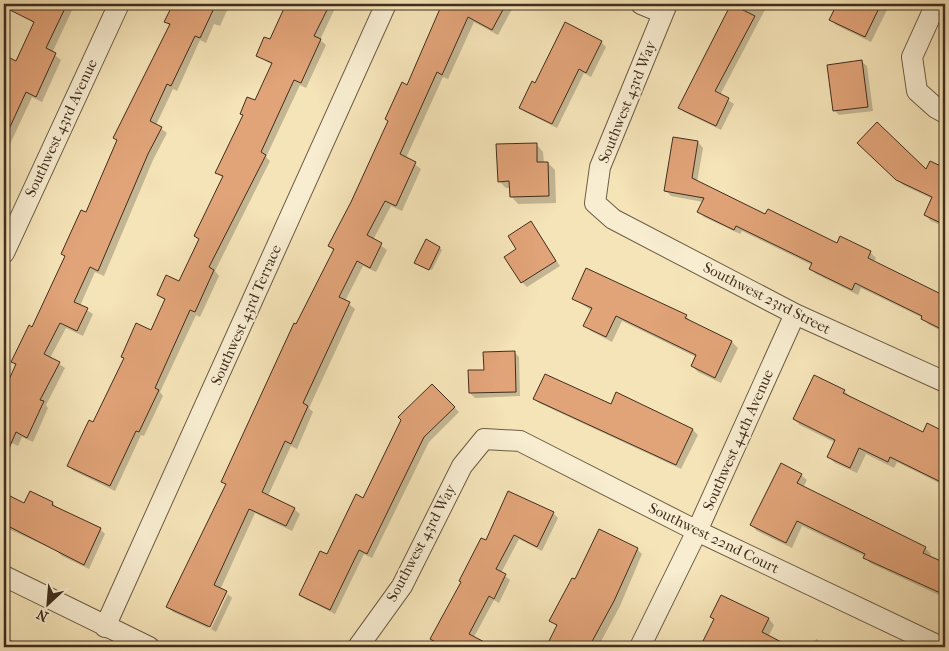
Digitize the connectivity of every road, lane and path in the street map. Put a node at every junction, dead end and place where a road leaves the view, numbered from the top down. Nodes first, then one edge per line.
1 (119, 4) edge
2 (386, 4) edge
3 (641, 4) edge
4 (936, 4) edge
5 (665, 9) edge
6 (945, 113) edge
7 (595, 203) joint
8 (4, 253) edge
9 (795, 314) junction
10 (945, 382) edge
11 (484, 439) joint
12 (697, 531) junction
13 (4, 576) edge
14 (105, 626) junction
15 (911, 641) edge
16 (149, 647) edge
17 (358, 647) edge
18 (640, 647) edge
19 (941, 647) edge

1 - 8 street, Southwest 43rd Avenue
2 - 14 street, Southwest 43rd Terrace
3 - 5 street
4 - 6 street
5 - 7 street, Southwest 43rd Way
7 - 9 street, Southwest 23rd Street
9 - 10 street, Southwest 23rd Street
9 - 12 street, Southwest 44th Avenue
11 - 12 street, Southwest 22nd Court
11 - 17 street, Southwest 43rd Way
12 - 15 street, Southwest 22nd Court
12 - 18 street, Southwest 44th Avenue
13 - 14 street
14 - 16 street
15 - 19 street, Southwest 22nd Court

